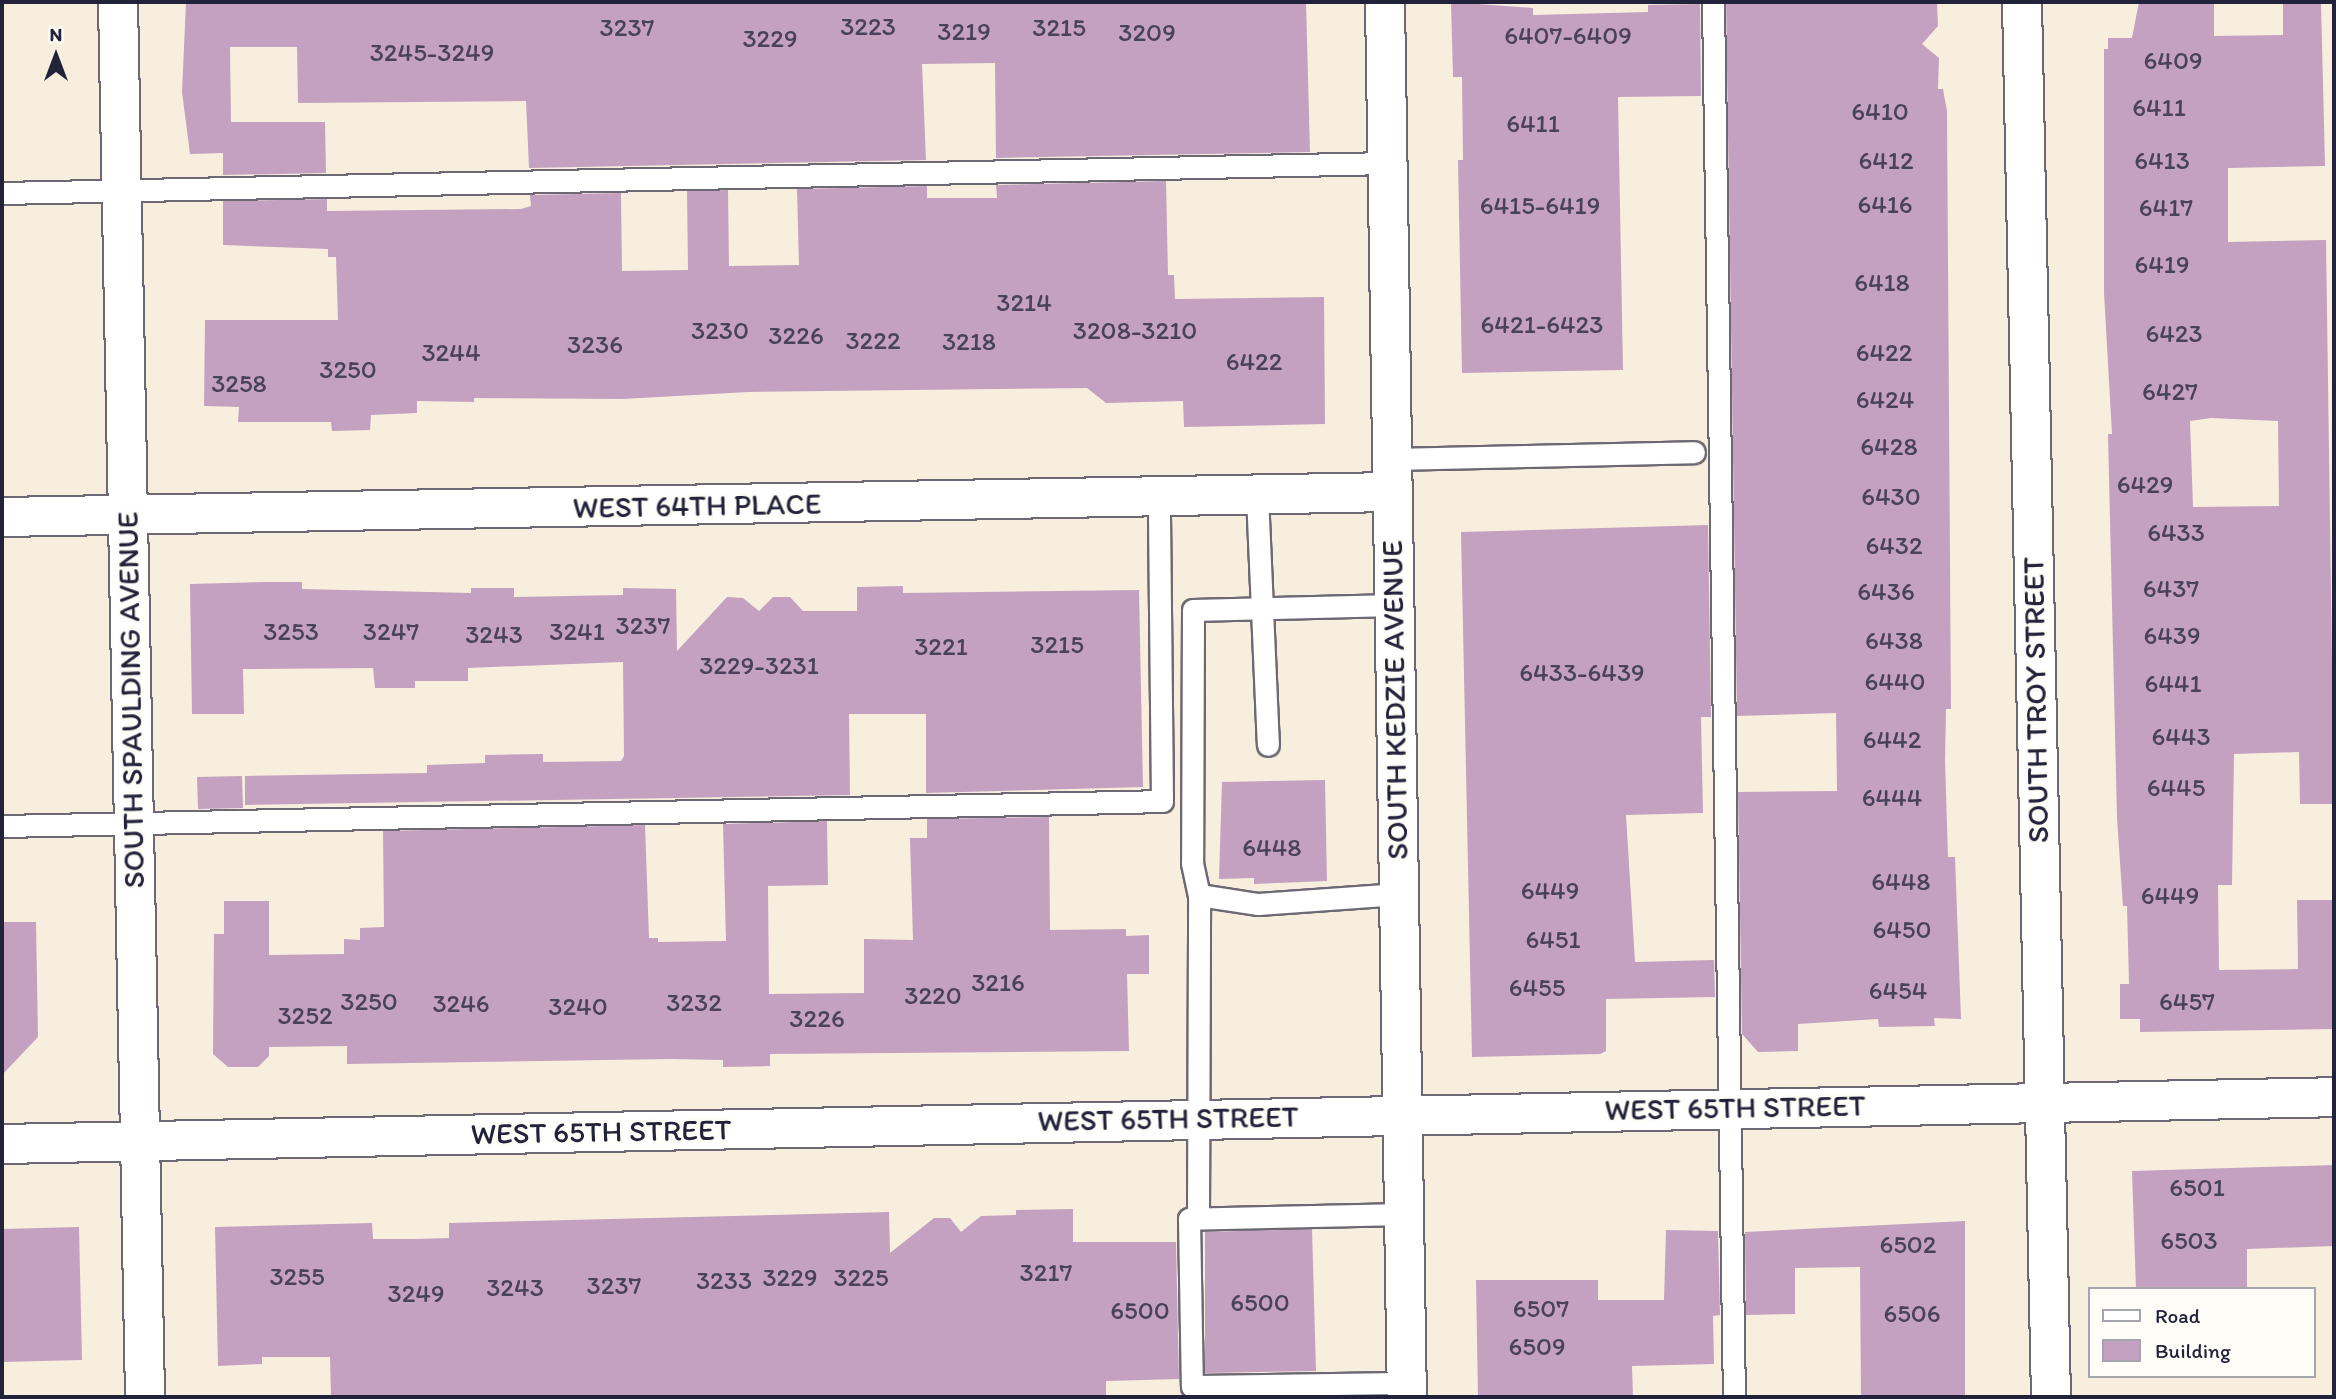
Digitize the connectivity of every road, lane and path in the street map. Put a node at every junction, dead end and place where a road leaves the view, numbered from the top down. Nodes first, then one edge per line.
1 (118, 2) edge
2 (1385, 2) edge
3 (1713, 2) edge
4 (2022, 2) edge
5 (1388, 163) junction
6 (121, 190) junction
7 (2, 193) edge
8 (1694, 452) dead end
9 (1392, 475) junction
10 (1257, 495) junction
11 (1159, 498) junction
12 (128, 515) junction
13 (2, 517) edge
14 (1394, 605) junction
15 (1262, 607) junction
16 (1268, 745) dead end
17 (134, 823) junction
18 (2, 826) edge
19 (1399, 894) junction
20 (1199, 895) junction
21 (2334, 1097) edge
22 (2045, 1102) junction
23 (1730, 1108) junction
24 (1402, 1114) junction
25 (1199, 1119) junction
26 (140, 1142) junction
27 (2, 1144) edge
28 (1404, 1214) junction
29 (1198, 1218) junction
30 (1407, 1390) edge
31 (145, 1397) edge
32 (1734, 1397) edge
33 (2051, 1397) edge

1 - 6 street, SOUTH SPAULDING AVENUE
2 - 5 street, SOUTH KEDZIE AVENUE
3 - 23 lane
4 - 22 street, SOUTH TROY STREET
5 - 6 lane
5 - 9 street, SOUTH KEDZIE AVENUE
6 - 7 lane
6 - 12 street, SOUTH SPAULDING AVENUE
8 - 9 lane
9 - 10 street, WEST 64TH PLACE
9 - 14 street, SOUTH KEDZIE AVENUE
10 - 11 street, WEST 64TH PLACE
10 - 15 lane
11 - 12 street, WEST 64TH PLACE
11 - 17 lane
12 - 13 street, WEST 64TH PLACE
12 - 17 street, SOUTH SPAULDING AVENUE
14 - 15 lane
14 - 19 street, SOUTH KEDZIE AVENUE
15 - 16 lane
15 - 20 lane
17 - 18 lane
17 - 26 street, SOUTH SPAULDING AVENUE
19 - 20 lane
19 - 24 street, SOUTH KEDZIE AVENUE
20 - 25 lane
21 - 22 street, WEST 65TH STREET
22 - 23 street, WEST 65TH STREET
22 - 33 street, SOUTH TROY STREET
23 - 24 street, WEST 65TH STREET
23 - 32 lane
24 - 25 street, WEST 65TH STREET
24 - 28 street, SOUTH KEDZIE AVENUE
25 - 26 street, WEST 65TH STREET
25 - 29 lane
26 - 27 street, WEST 65TH STREET
26 - 31 street, SOUTH SPAULDING AVENUE
28 - 29 lane
28 - 30 street, SOUTH KEDZIE AVENUE
29 - 30 lane

